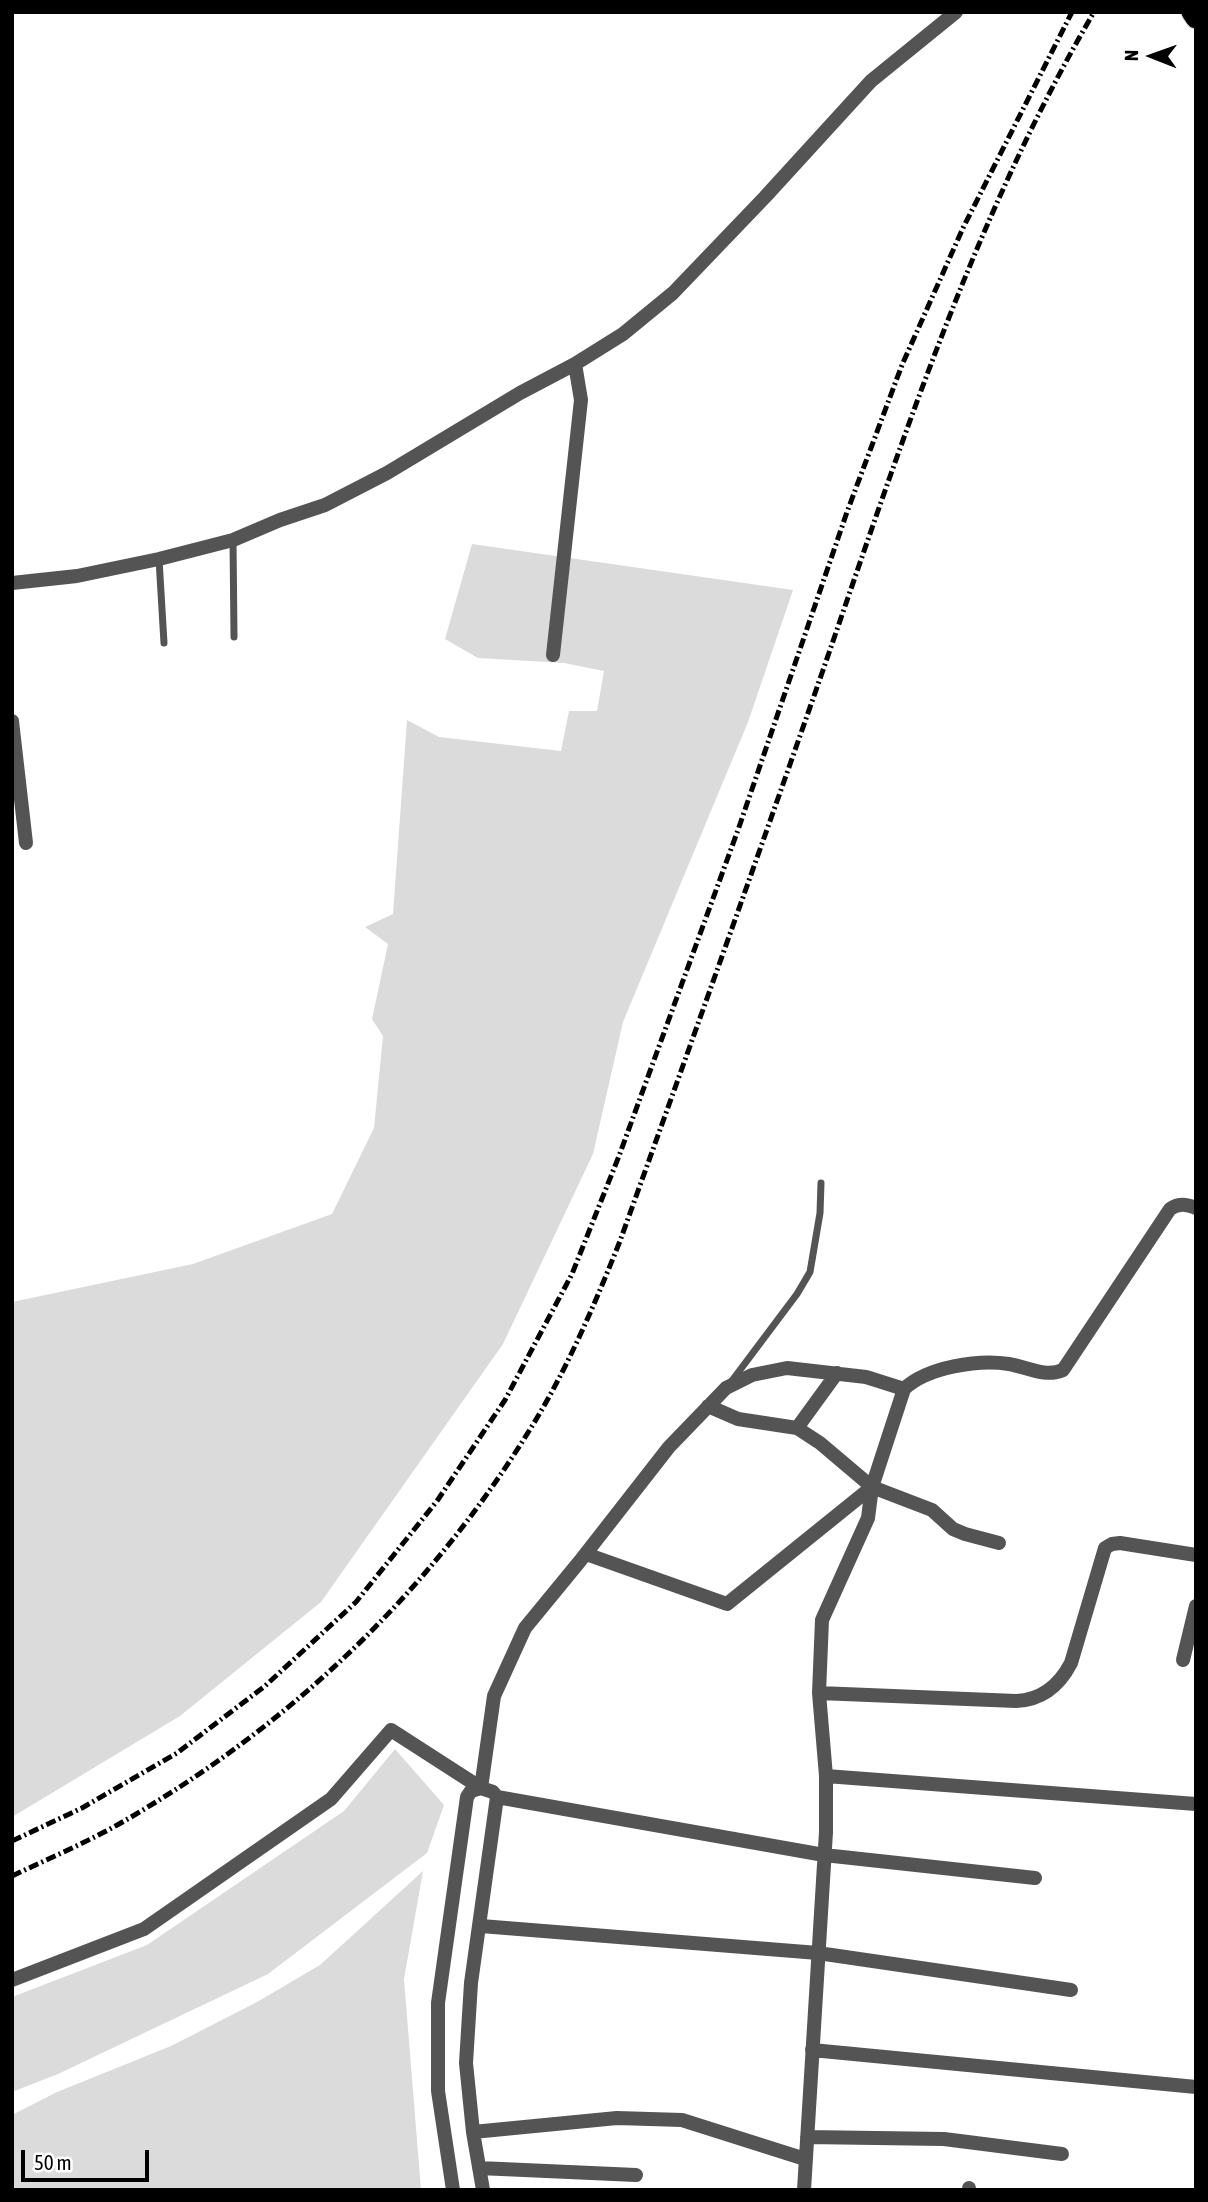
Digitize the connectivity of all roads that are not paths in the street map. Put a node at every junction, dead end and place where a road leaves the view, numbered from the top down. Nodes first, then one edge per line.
1 (956, 12) edge
2 (1192, 12) edge
3 (1196, 18) edge
4 (575, 363) junction
5 (233, 540) junction
6 (159, 559) junction
7 (12, 583) edge
8 (234, 637) dead end
9 (164, 643) dead end
10 (553, 655) dead end
11 (12, 722) edge
12 (26, 843) dead end
13 (821, 1183) dead end
14 (1196, 1208) edge
15 (837, 1373) junction
16 (726, 1388) junction
17 (904, 1389) junction
18 (708, 1406) junction
19 (797, 1428) junction
20 (872, 1488) junction
21 (999, 1543) dead end
22 (586, 1554) junction
23 (1196, 1555) edge
24 (1196, 1606) edge
25 (1183, 1660) dead end
26 (819, 1693) junction
27 (826, 1776) junction
28 (481, 1788) junction
29 (498, 1797) junction
30 (1196, 1804) edge
31 (824, 1855) junction
32 (1035, 1878) dead end
33 (481, 1926) junction
34 (818, 1953) junction
35 (12, 1980) edge
36 (1072, 1990) dead end
37 (812, 2050) junction
38 (1196, 2087) edge
39 (473, 2132) junction
40 (807, 2137) junction
41 (1062, 2154) dead end
42 (805, 2159) junction
43 (479, 2168) junction
44 (636, 2175) dead end
45 (453, 2190) edge
46 (483, 2190) edge
47 (804, 2190) edge

1 - 4 street
2 - 3 highway
4 - 5 street
4 - 10 street
5 - 6 street
5 - 8 lane
6 - 7 street
6 - 9 lane
11 - 12 street
13 - 16 lane
14 - 17 street
15 - 16 street
15 - 17 street
15 - 19 street
16 - 18 street
17 - 20 street
18 - 19 street
18 - 22 street
19 - 20 street
20 - 21 street
20 - 22 street
20 - 26 street
22 - 28 street
23 - 26 street
24 - 25 street
26 - 27 street
27 - 30 street
27 - 31 street
28 - 29 street
28 - 35 street
28 - 45 street
29 - 31 street
29 - 33 street
31 - 32 street
31 - 34 street
33 - 34 street
33 - 39 street
34 - 36 street
34 - 37 street
37 - 38 street
37 - 40 street
39 - 42 street
39 - 43 street
40 - 41 street
40 - 42 street
42 - 47 street
43 - 44 street
43 - 46 street

